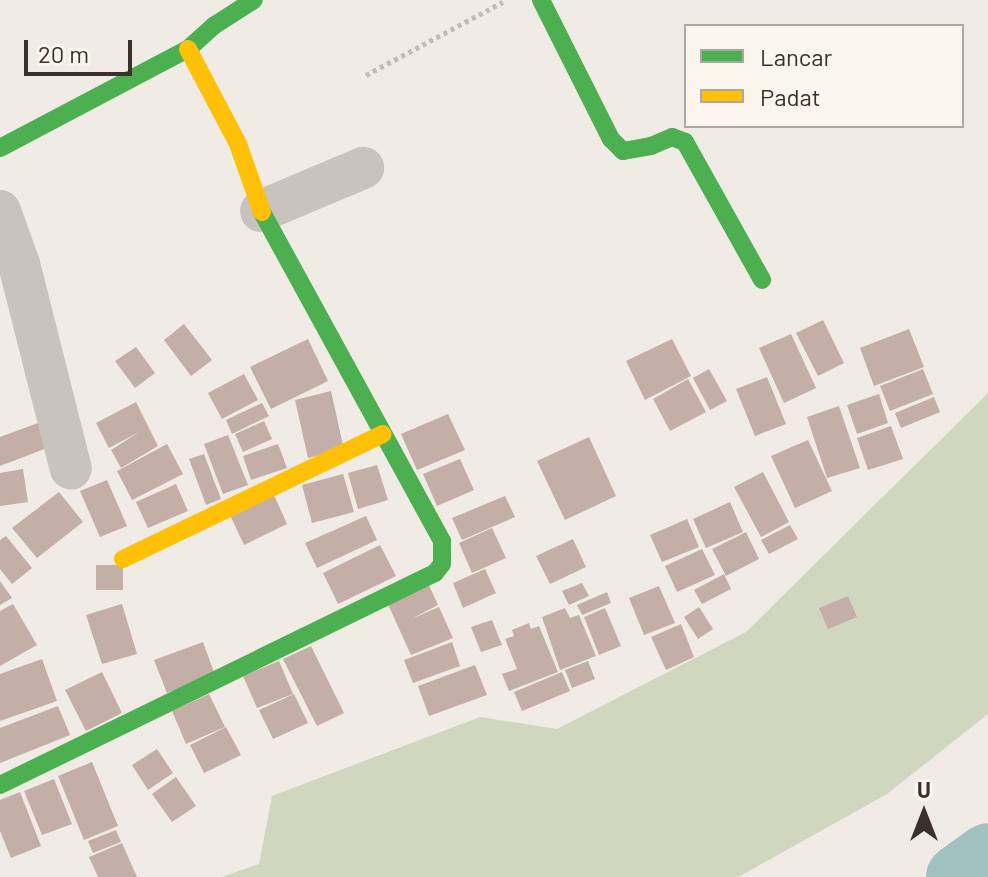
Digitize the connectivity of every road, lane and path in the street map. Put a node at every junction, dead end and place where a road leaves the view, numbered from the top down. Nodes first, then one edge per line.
1 (254, 0) edge
2 (507, 0) edge
3 (541, 0) edge
4 (188, 49) junction
5 (366, 75) dead end
6 (0, 148) edge
7 (363, 168) dead end
8 (0, 211) edge
9 (261, 211) junction
10 (762, 280) dead end
11 (383, 434) junction
12 (71, 469) dead end
13 (123, 559) dead end
14 (0, 785) edge

1 - 4 street
2 - 5 path
3 - 10 street
4 - 6 street
4 - 9 street
7 - 9 street
8 - 12 street
9 - 11 street
11 - 13 street
11 - 14 street

